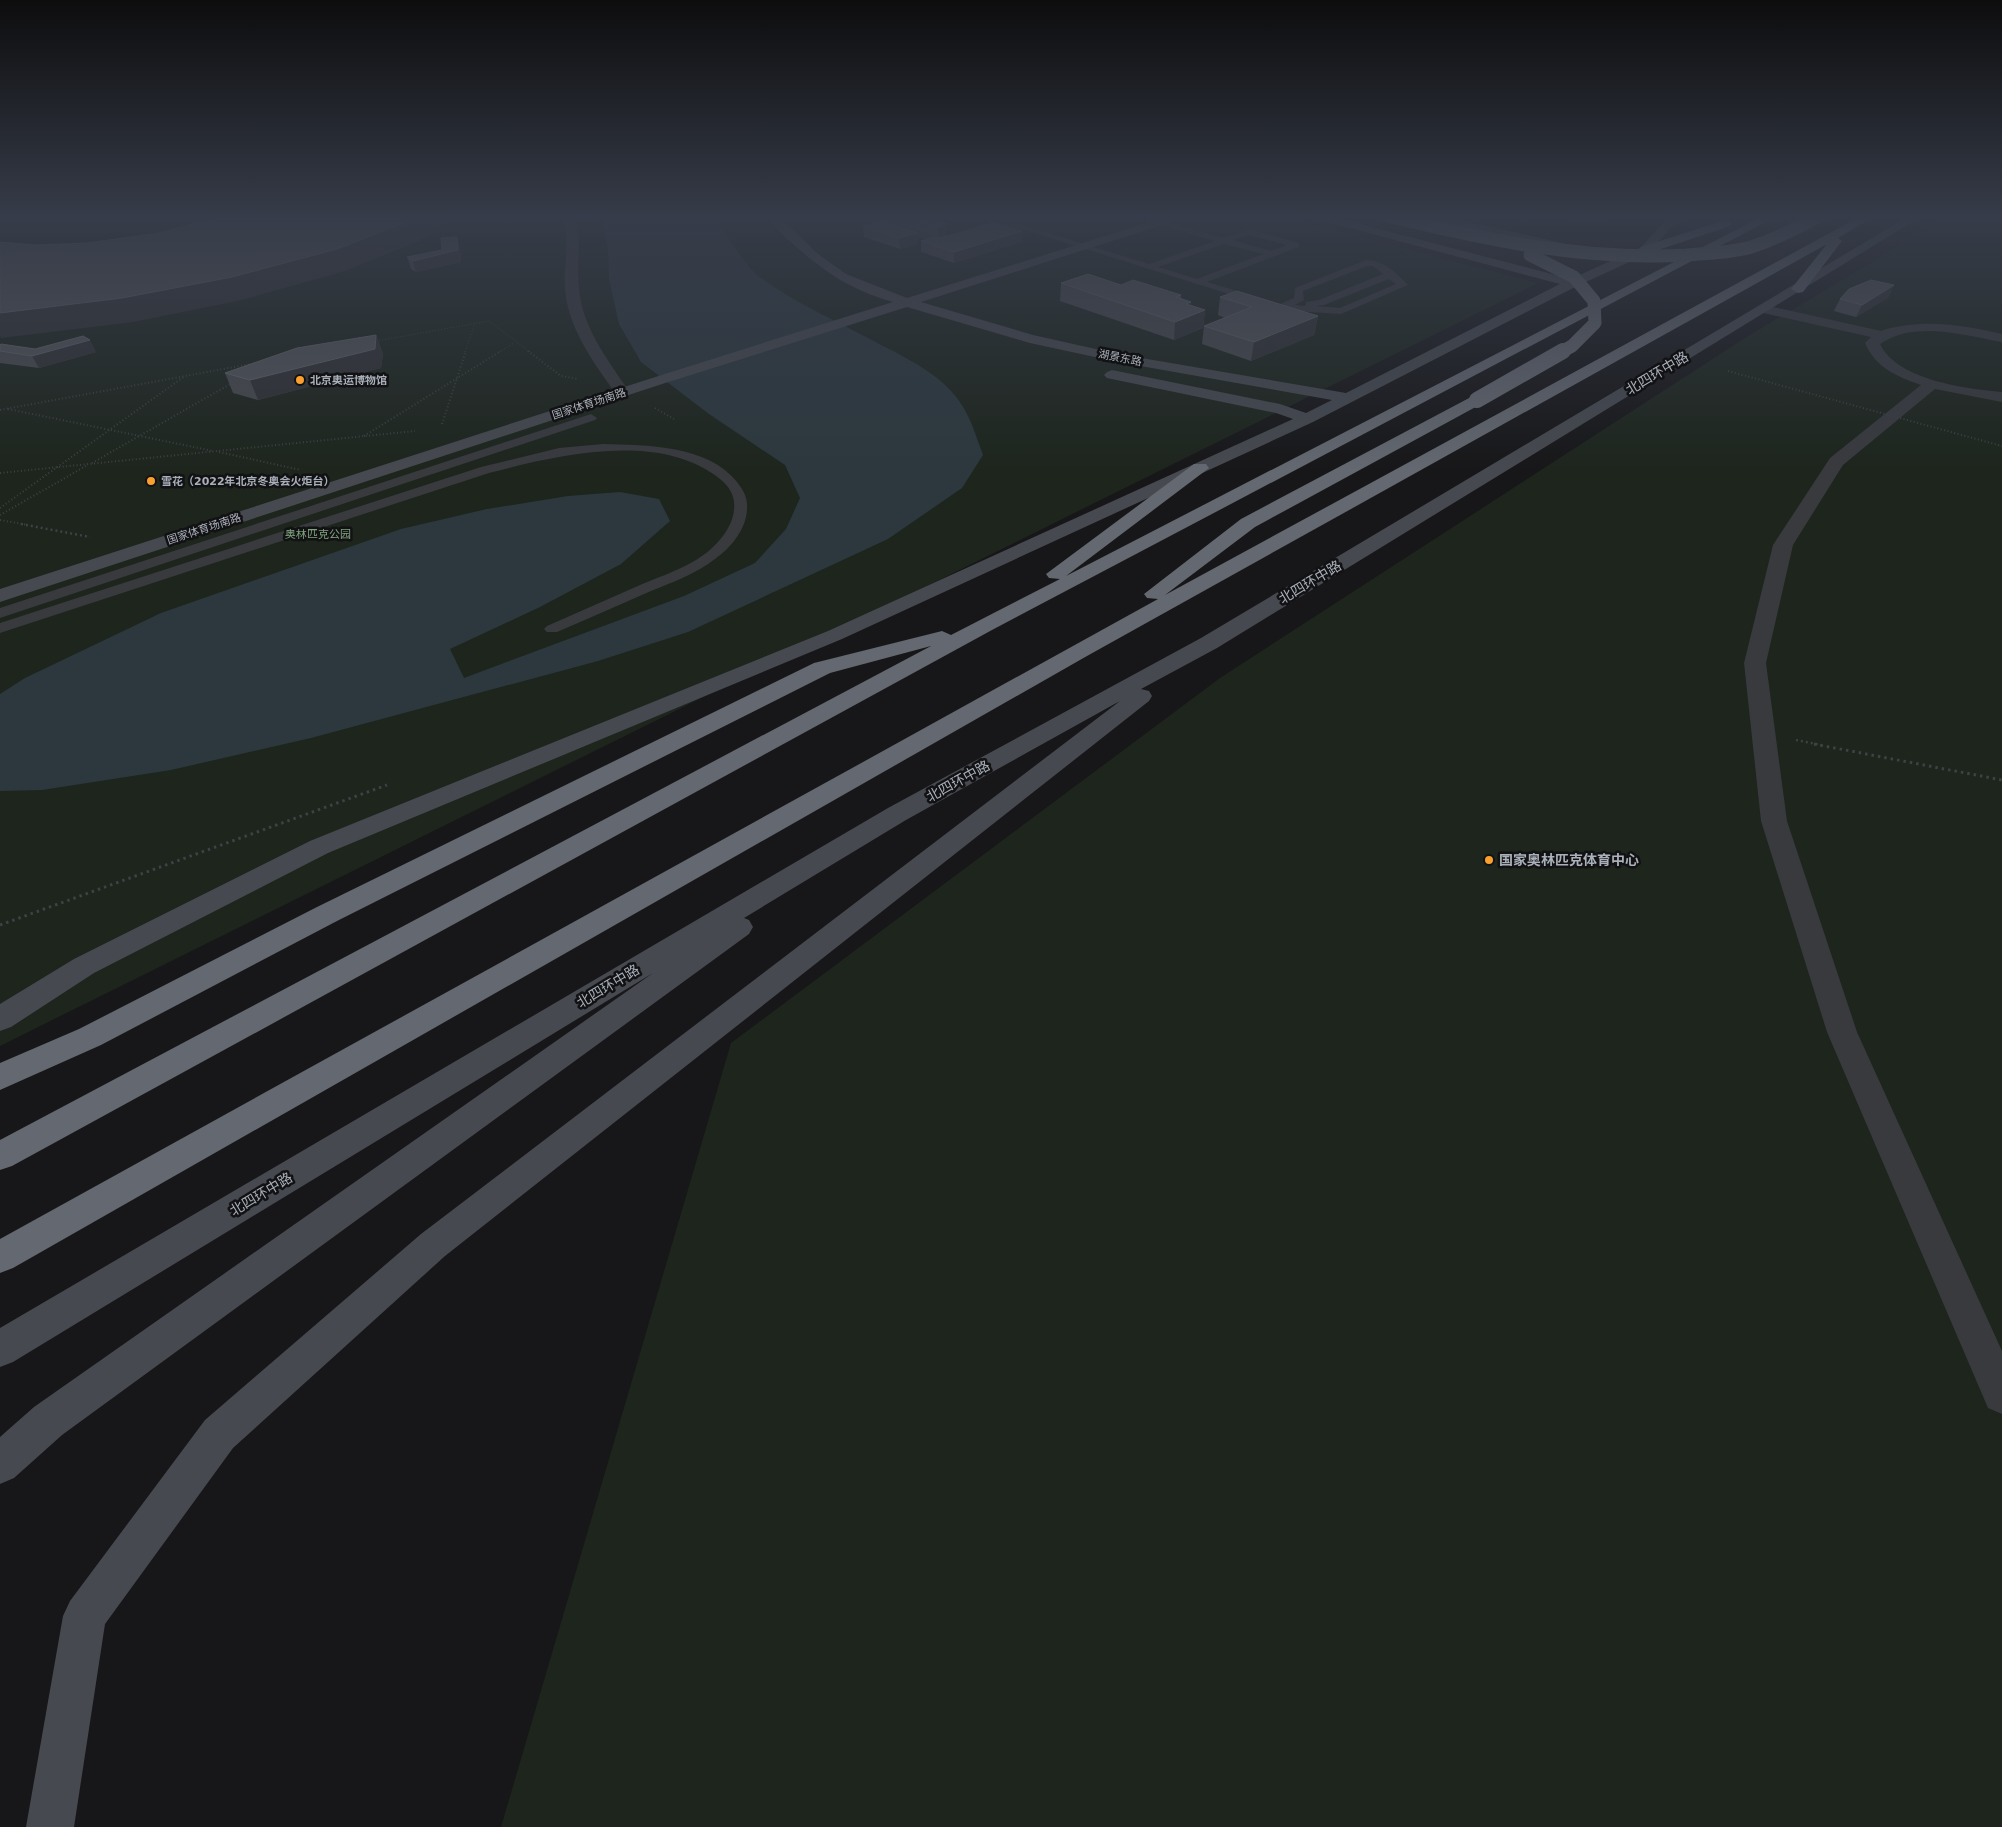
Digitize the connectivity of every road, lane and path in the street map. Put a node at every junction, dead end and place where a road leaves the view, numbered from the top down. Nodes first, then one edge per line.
1 (574, 301) edge
2 (866, 301) edge
3 (1261, 301) edge
4 (1296, 301) edge
5 (1325, 301) edge
6 (1364, 301) edge
7 (1538, 301) edge
8 (1594, 301) edge
9 (1608, 301) edge
10 (1715, 301) edge
11 (1777, 301) edge
12 (906, 302) joint
13 (1280, 307) junction
14 (1764, 309) junction
15 (882, 310) junction
16 (908, 319) dead end
17 (475, 323) junction
18 (1879, 335) junction
19 (2002, 338) edge
20 (370, 342) edge
21 (514, 343) dead end
22 (257, 362) edge
23 (1728, 371) dead end
24 (1100, 372) dead end
25 (186, 376) junction
26 (457, 378) junction
27 (232, 383) edge
28 (1932, 384) junction
29 (618, 387) joint
30 (2002, 397) edge
31 (1349, 398) junction
32 (0, 409) edge
33 (4, 409) junction
34 (591, 418) dead end
35 (1307, 419) junction
36 (441, 429) dead end
37 (108, 430) junction
38 (421, 431) dead end
39 (138, 436) junction
40 (364, 436) junction
41 (2002, 446) edge
42 (216, 452) junction
43 (89, 464) junction
44 (57, 468) junction
45 (1200, 468) junction
46 (308, 472) dead end
47 (0, 473) edge
48 (0, 508) edge
49 (0, 514) edge
50 (0, 520) edge
51 (92, 537) dead end
52 (0, 596) edge
53 (0, 613) edge
54 (985, 626) junction
55 (0, 628) edge
56 (552, 629) dead end
57 (1209, 643) junction
58 (1079, 651) junction
59 (1763, 734) junction
60 (2002, 780) edge
61 (391, 784) dead end
62 (897, 814) junction
63 (0, 925) edge
64 (0, 1019) edge
65 (0, 1077) edge
66 (0, 1156) edge
67 (0, 1257) edge
68 (0, 1349) edge
69 (2002, 1395) edge
70 (0, 1464) edge
71 (50, 1827) edge

1 - 29 street
2 - 15 street
3 - 13 lane
4 - 13 lane
5 - 13 lane
6 - 13 lane
7 - 31 street
8 - 58 highway, bridge
9 - 54 highway
10 - 58 highway
11 - 14 street, 北四环中路
12 - 15 street, 国家体育场南路
12 - 31 street, 湖景东路
14 - 18 street
14 - 57 street, 北四环中路
15 - 16 street
15 - 52 street, 国家体育场南路
17 - 20 path
17 - 26 path
17 - 29 path
18 - 19 street
18 - 28 street
21 - 26 path
22 - 25 path
23 - 41 path, bridge
24 - 35 street, 湖景东路
25 - 33 path
25 - 37 path
26 - 36 path
26 - 40 path
27 - 39 path
28 - 30 street
28 - 59 street
31 - 35 street
32 - 33 path
33 - 37 path
34 - 53 lane
35 - 45 street
37 - 39 path
37 - 44 path
38 - 40 path
39 - 42 path
39 - 43 path
40 - 42 path
42 - 43 path
42 - 46 path
43 - 44 path
43 - 49 path
44 - 47 path
44 - 48 path
45 - 54 highway
45 - 64 street
50 - 51 path
54 - 65 highway
54 - 66 highway
55 - 56 lane
57 - 62 street, 北四环中路
57 - 71 street
58 - 67 highway
59 - 60 path
59 - 69 street
61 - 63 path
62 - 68 street, 北四环中路
62 - 70 street

